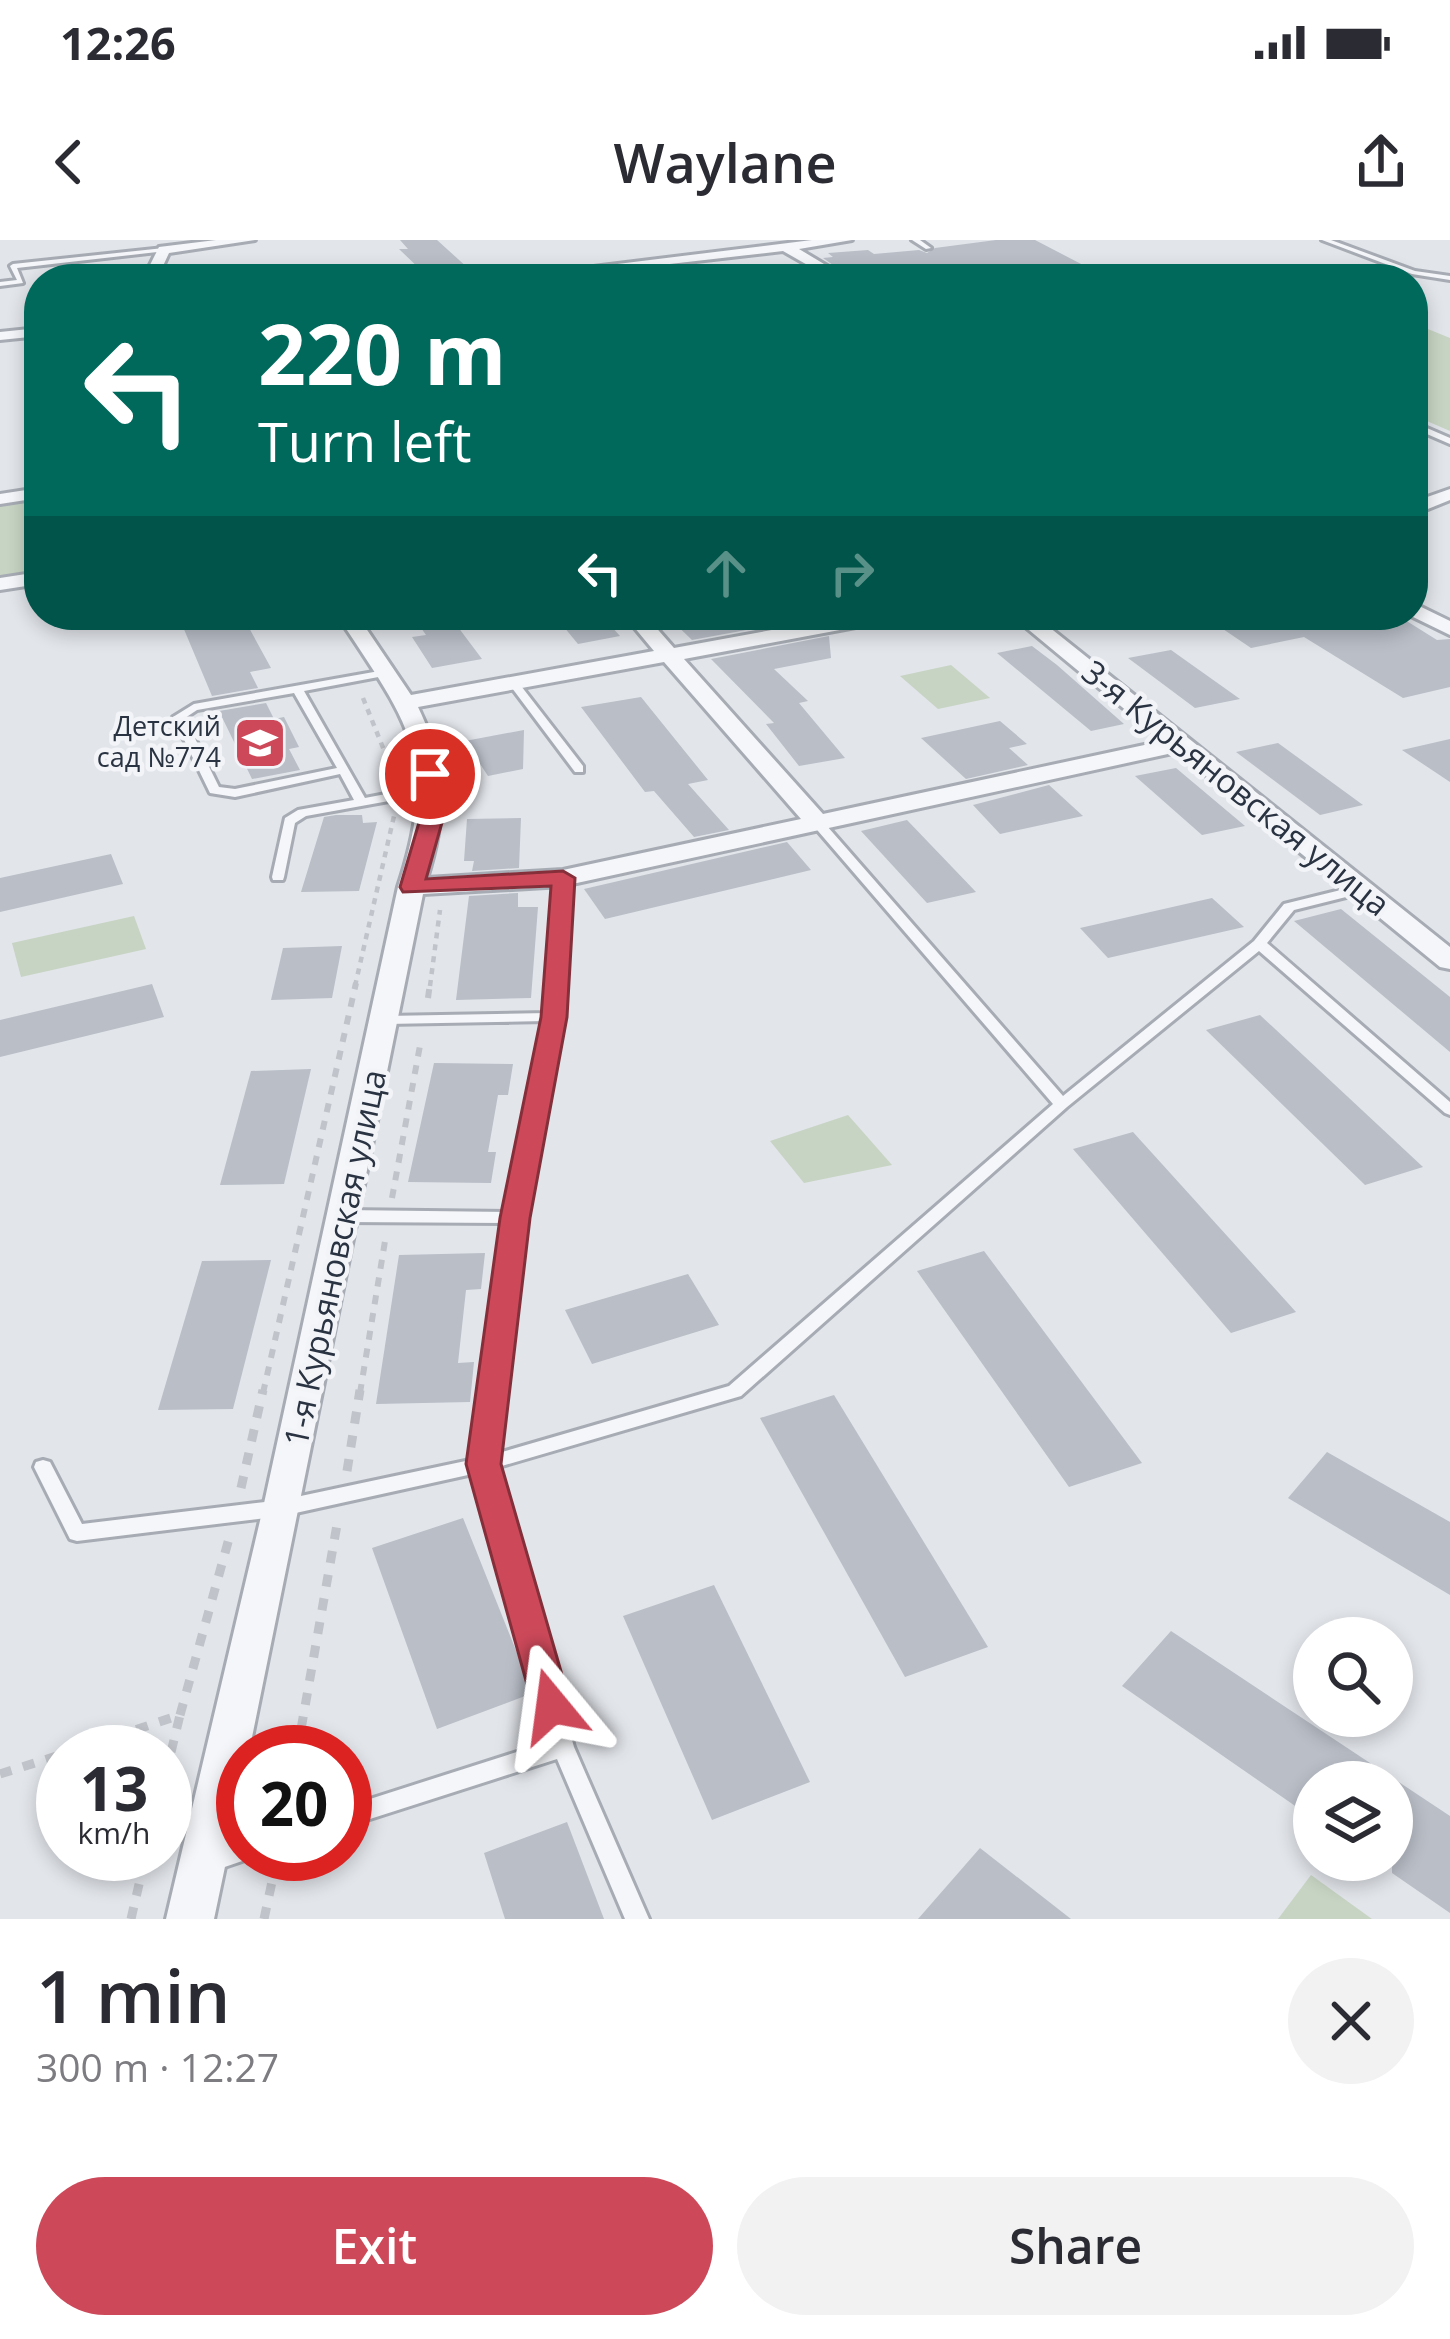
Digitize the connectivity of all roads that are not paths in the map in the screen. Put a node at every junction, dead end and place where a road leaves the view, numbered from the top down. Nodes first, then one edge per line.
1 (249, 240) edge
2 (847, 240) edge
3 (915, 240) edge
4 (1324, 240) edge
5 (784, 246) junction
6 (928, 248) dead end
7 (164, 250) junction
8 (32, 264) edge
9 (157, 264) edge
10 (630, 264) edge
11 (816, 264) edge
12 (1389, 264) edge
13 (24, 265) edge
14 (0, 284) edge
15 (352, 630) edge
16 (647, 630) edge
17 (806, 630) edge
18 (1040, 630) edge
19 (669, 655) junction
20 (369, 675) junction
21 (514, 683) junction
22 (297, 688) junction
23 (405, 704) junction
24 (1182, 744) junction
25 (579, 769) dead end
26 (344, 770) junction
27 (430, 786) junction
28 (361, 801) junction
29 (816, 821) junction
30 (278, 877) dead end
31 (563, 878) junction
32 (427, 887) junction
33 (1361, 889) junction
34 (1259, 944) junction
35 (1450, 961) edge
36 (554, 1017) junction
37 (386, 1020) junction
38 (1062, 1104) junction
39 (1450, 1110) edge
40 (344, 1216) junction
41 (515, 1218) junction
42 (484, 1464) junction
43 (43, 1467) dead end
44 (282, 1508) junction
45 (563, 1747) junction
46 (372, 1808) edge
47 (216, 1859) edge
48 (201, 1864) junction
49 (190, 1919) edge
50 (637, 1919) edge

1 - 7 street
2 - 5 street
3 - 6 lane
4 - 12 lane
5 - 10 street
5 - 11 street
7 - 8 lane
7 - 9 street
13 - 14 lane
15 - 20 street
16 - 19 street
17 - 19 street
18 - 24 street, 3-я Курьяновская улица
19 - 21 street
19 - 29 street
20 - 22 lane
20 - 23 street
21 - 23 street
21 - 25 lane
22 - 26 lane
22 - 26 lane
23 - 27 street
24 - 29 street
24 - 33 street, 3-я Курьяновская улица
26 - 28 lane
27 - 28 lane
27 - 32 street, 1-я Курьяновская улица
28 - 30 lane
29 - 31 street
29 - 38 lane
31 - 32 street
31 - 36 lane
32 - 37 street, 1-я Курьяновская улица
33 - 34 lane
33 - 35 street, 3-я Курьяновская улица
34 - 38 lane
34 - 39 lane
36 - 37 lane
36 - 41 lane
37 - 40 street, 1-я Курьяновская улица
38 - 42 lane
40 - 41 lane
40 - 44 street, 1-я Курьяновская улица
41 - 42 lane
42 - 44 lane
42 - 45 lane
43 - 44 lane
44 - 48 street, 1-я Курьяновская улица
45 - 46 lane
45 - 50 lane
47 - 48 lane
48 - 49 street, 1-я Курьяновская улица

